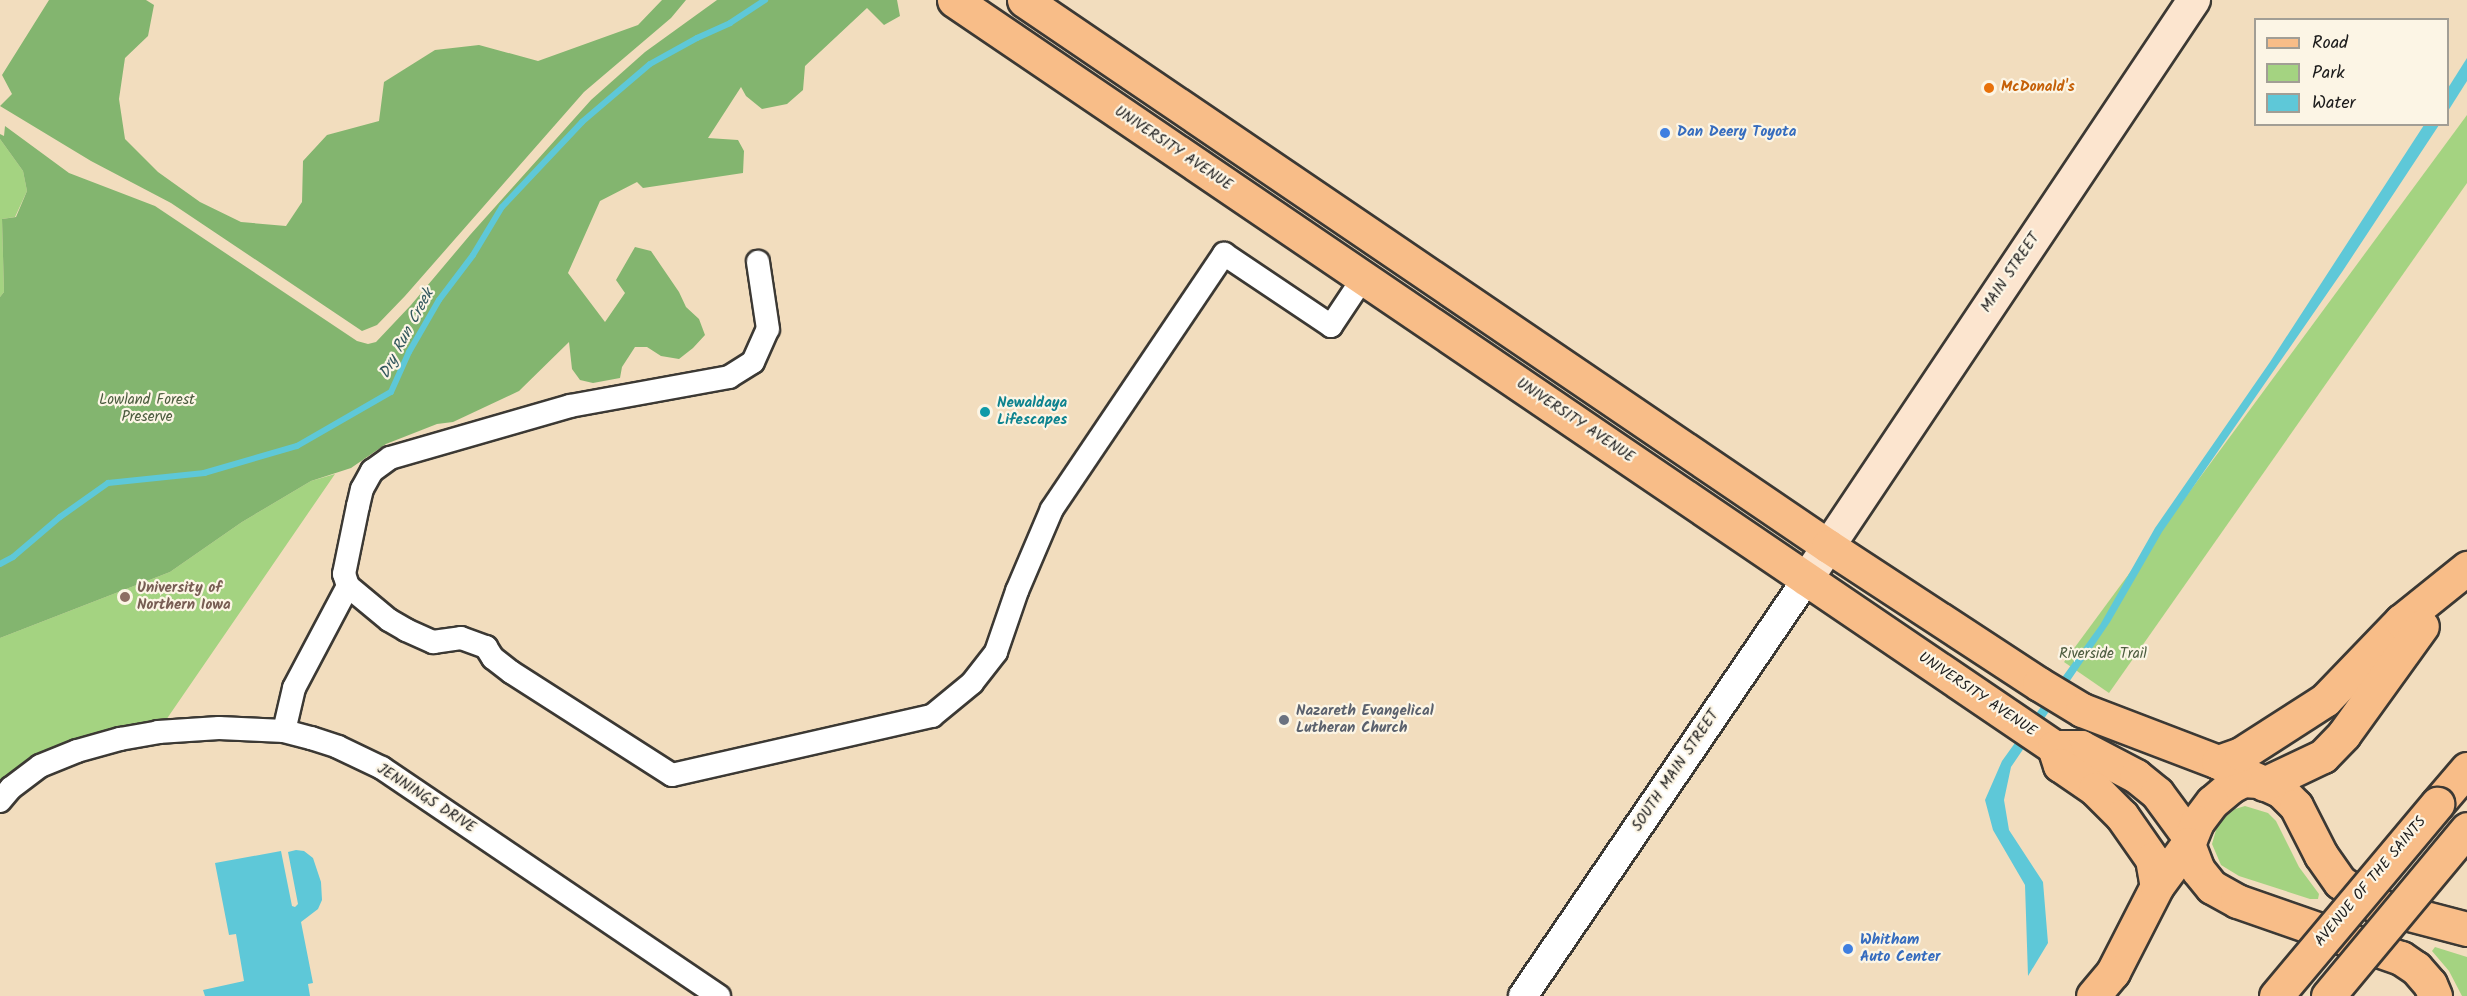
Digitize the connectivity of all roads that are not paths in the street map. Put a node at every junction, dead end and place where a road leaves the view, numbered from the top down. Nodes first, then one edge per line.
1 (954, 0) edge
2 (1024, 0) edge
3 (2194, 0) edge
4 (758, 262) dead end
5 (1363, 278) junction
6 (1828, 546) junction
7 (2467, 568) edge
8 (1806, 580) junction
9 (348, 586) junction
10 (284, 731) junction
11 (2054, 747) junction
12 (2218, 762) junction
13 (2467, 769) edge
14 (2261, 782) junction
15 (0, 801) edge
16 (2467, 829) edge
17 (2189, 841) junction
18 (2157, 886) junction
19 (2467, 929) edge
20 (719, 996) edge
21 (1523, 996) edge
22 (2093, 996) edge
23 (2276, 996) edge
24 (2328, 996) edge
25 (2435, 996) edge

1 - 5 main road, UNIVERSITY AVENUE
2 - 6 main road
3 - 6 main road, MAIN STREET
4 - 9 street
5 - 8 main road, UNIVERSITY AVENUE
5 - 9 street
6 - 8 main road, SOUTH MAIN STREET
6 - 12 main road
7 - 12 main road
7 - 14 main road
8 - 11 main road, UNIVERSITY AVENUE
8 - 21 street, SOUTH MAIN STREET
9 - 10 street
10 - 15 street, JENNINGS DRIVE
10 - 20 street, JENNINGS DRIVE
11 - 17 main road
11 - 18 main road
12 - 14 main road
13 - 23 main road, AVENUE OF THE SAINTS, bridge
14 - 17 main road
14 - 19 main road
16 - 24 main road, bridge
17 - 18 main road
17 - 25 main road
18 - 22 main road

